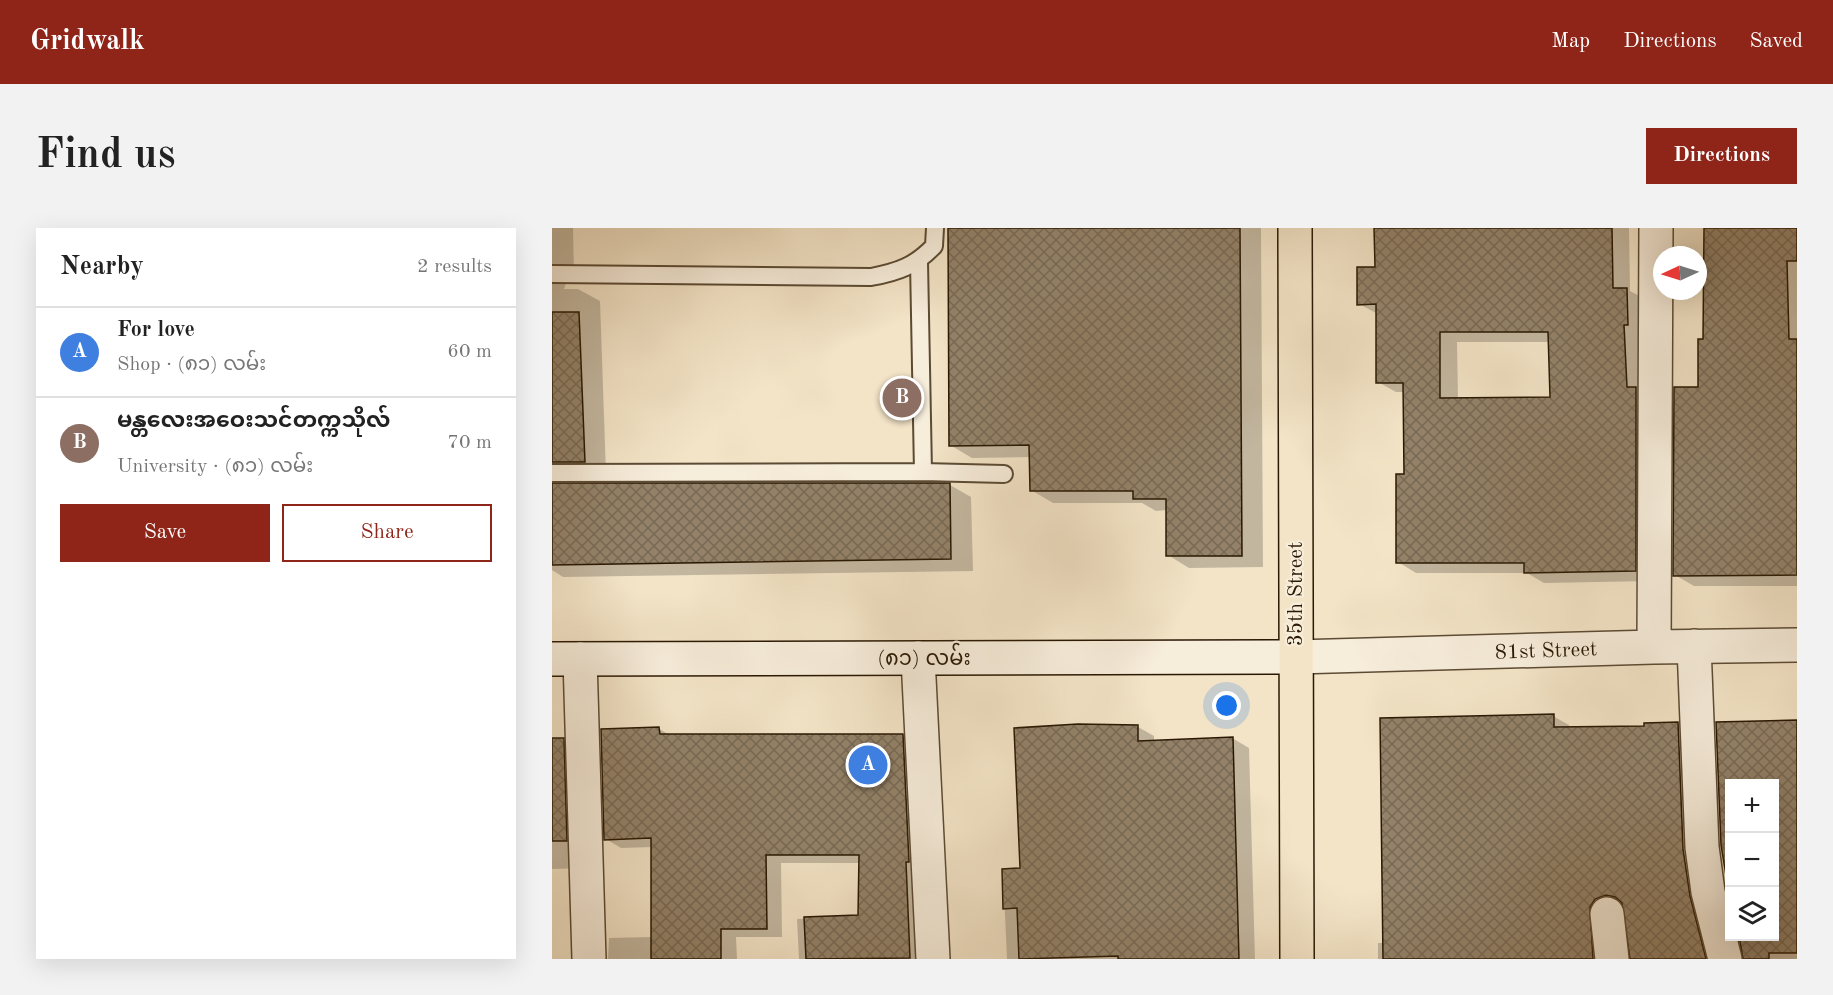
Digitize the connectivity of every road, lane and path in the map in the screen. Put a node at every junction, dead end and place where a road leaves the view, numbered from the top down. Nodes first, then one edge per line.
1 (935, 228) edge
2 (1295, 228) edge
3 (1656, 228) edge
4 (919, 262) junction
5 (552, 274) edge
6 (923, 472) junction
7 (552, 473) edge
8 (1004, 474) dead end
9 (1797, 645) edge
10 (1694, 646) junction
11 (1654, 647) junction
12 (1296, 657) junction
13 (918, 658) junction
14 (566, 659) edge
15 (1607, 914) dead end
16 (589, 959) edge
17 (933, 959) edge
18 (1297, 959) edge
19 (1612, 959) edge
20 (1725, 959) edge

1 - 4 lane
2 - 12 main road, 35th Street
3 - 11 street
4 - 5 lane
4 - 6 lane
6 - 7 lane
6 - 8 lane
9 - 10 street, 81st Street
10 - 11 street, 81st Street
10 - 20 street
11 - 12 street, 81st Street
12 - 13 street, (၈၁) လမ်း
12 - 18 main road, 35th Street
13 - 14 street, (၈၁) လမ်း
13 - 17 street
14 - 16 street
15 - 19 street

